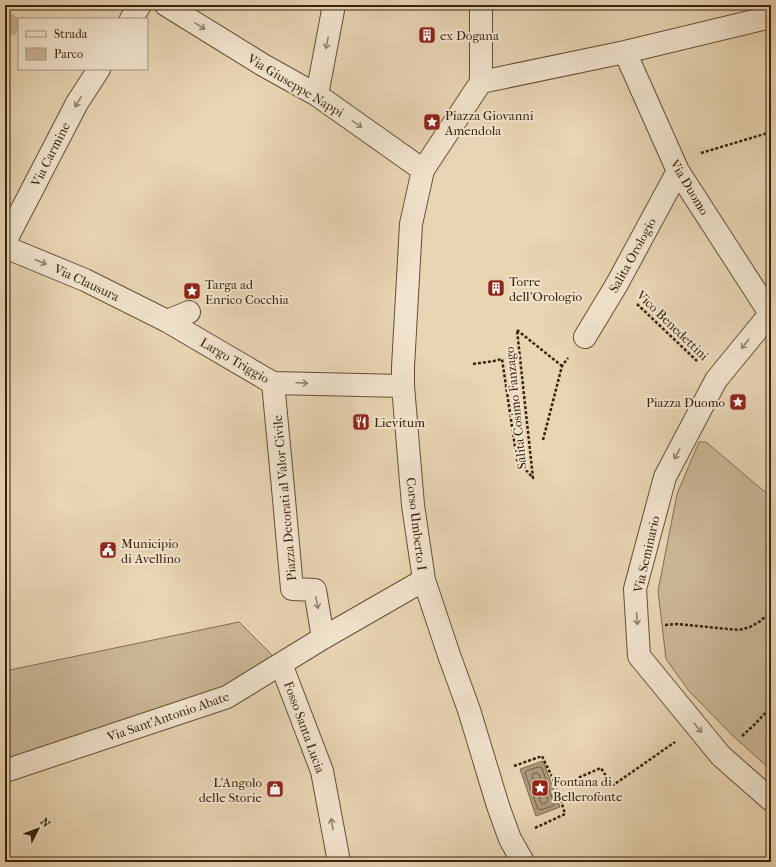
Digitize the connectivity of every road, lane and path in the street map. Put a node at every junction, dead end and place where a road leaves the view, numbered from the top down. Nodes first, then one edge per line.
1 (140, 5) edge
2 (166, 5) edge
3 (334, 5) edge
4 (481, 5) edge
5 (771, 17) edge
6 (132, 18) edge
7 (625, 52) junction
8 (98, 70) edge
9 (481, 82) junction
10 (317, 95) junction
11 (771, 132) edge
12 (423, 170) junction
13 (678, 171) junction
14 (5, 242) edge
15 (5, 247) edge
16 (617, 284) junction
17 (189, 312) dead end
18 (771, 314) edge
19 (167, 322) junction
20 (585, 337) joint
21 (473, 364) dead end
22 (562, 366) junction
23 (716, 380) junction
24 (273, 383) junction
25 (403, 386) junction
26 (543, 440) dead end
27 (424, 580) junction
28 (771, 612) edge
29 (637, 628) junction
30 (323, 638) junction
31 (281, 664) junction
32 (771, 707) edge
33 (697, 727) junction
34 (721, 756) junction
35 (5, 771) edge
36 (489, 775) junction
37 (557, 787) junction
38 (771, 800) edge
39 (510, 839) junction
40 (339, 862) edge
41 (523, 862) edge

1 - 6 street
2 -> 10 street, Via Giuseppe Nappi
3 -> 10 street
4 - 9 street
5 - 7 street
7 - 9 street
7 - 13 street, Via Duomo
8 -> 14 street, Via Carmine
9 - 12 street
10 -> 12 street, Via Giuseppe Nappi
11 - 13 path
12 - 25 street, Corso Umberto I
13 - 16 street, Salita Orologio
13 - 18 street, Via Duomo
15 -> 19 street, Via Clausura
16 - 20 street, Salita Orologio
16 - 23 path, Vico Benedettini
17 - 19 street
18 -> 23 street, Via Seminario
19 - 24 street, Largo Triggio
20 - 22 path
21 - 22 path, Salita Cosimo Fanzago
22 - 26 path
23 -> 29 street, Via Seminario
24 -> 25 street, Largo Triggio
24 -> 30 street, Piazza Decorati al Valor Civile
25 - 27 street, Corso Umberto I
27 - 30 street, Via Sant'Antonio Abate
27 - 36 street, Corso Umberto I
28 - 29 path
29 - 33 street, Via Seminario
30 - 31 street, Via Sant'Antonio Abate
31 - 35 street, Via Sant'Antonio Abate
40 -> 31 street, Fosso Santa Lucia
32 - 34 path
33 -> 34 street, Via Seminario
33 - 37 path
34 - 38 street, Via Seminario
36 - 37 path
36 - 39 street, Corso Umberto I
37 - 39 path
39 - 41 street, Corso Umberto I

